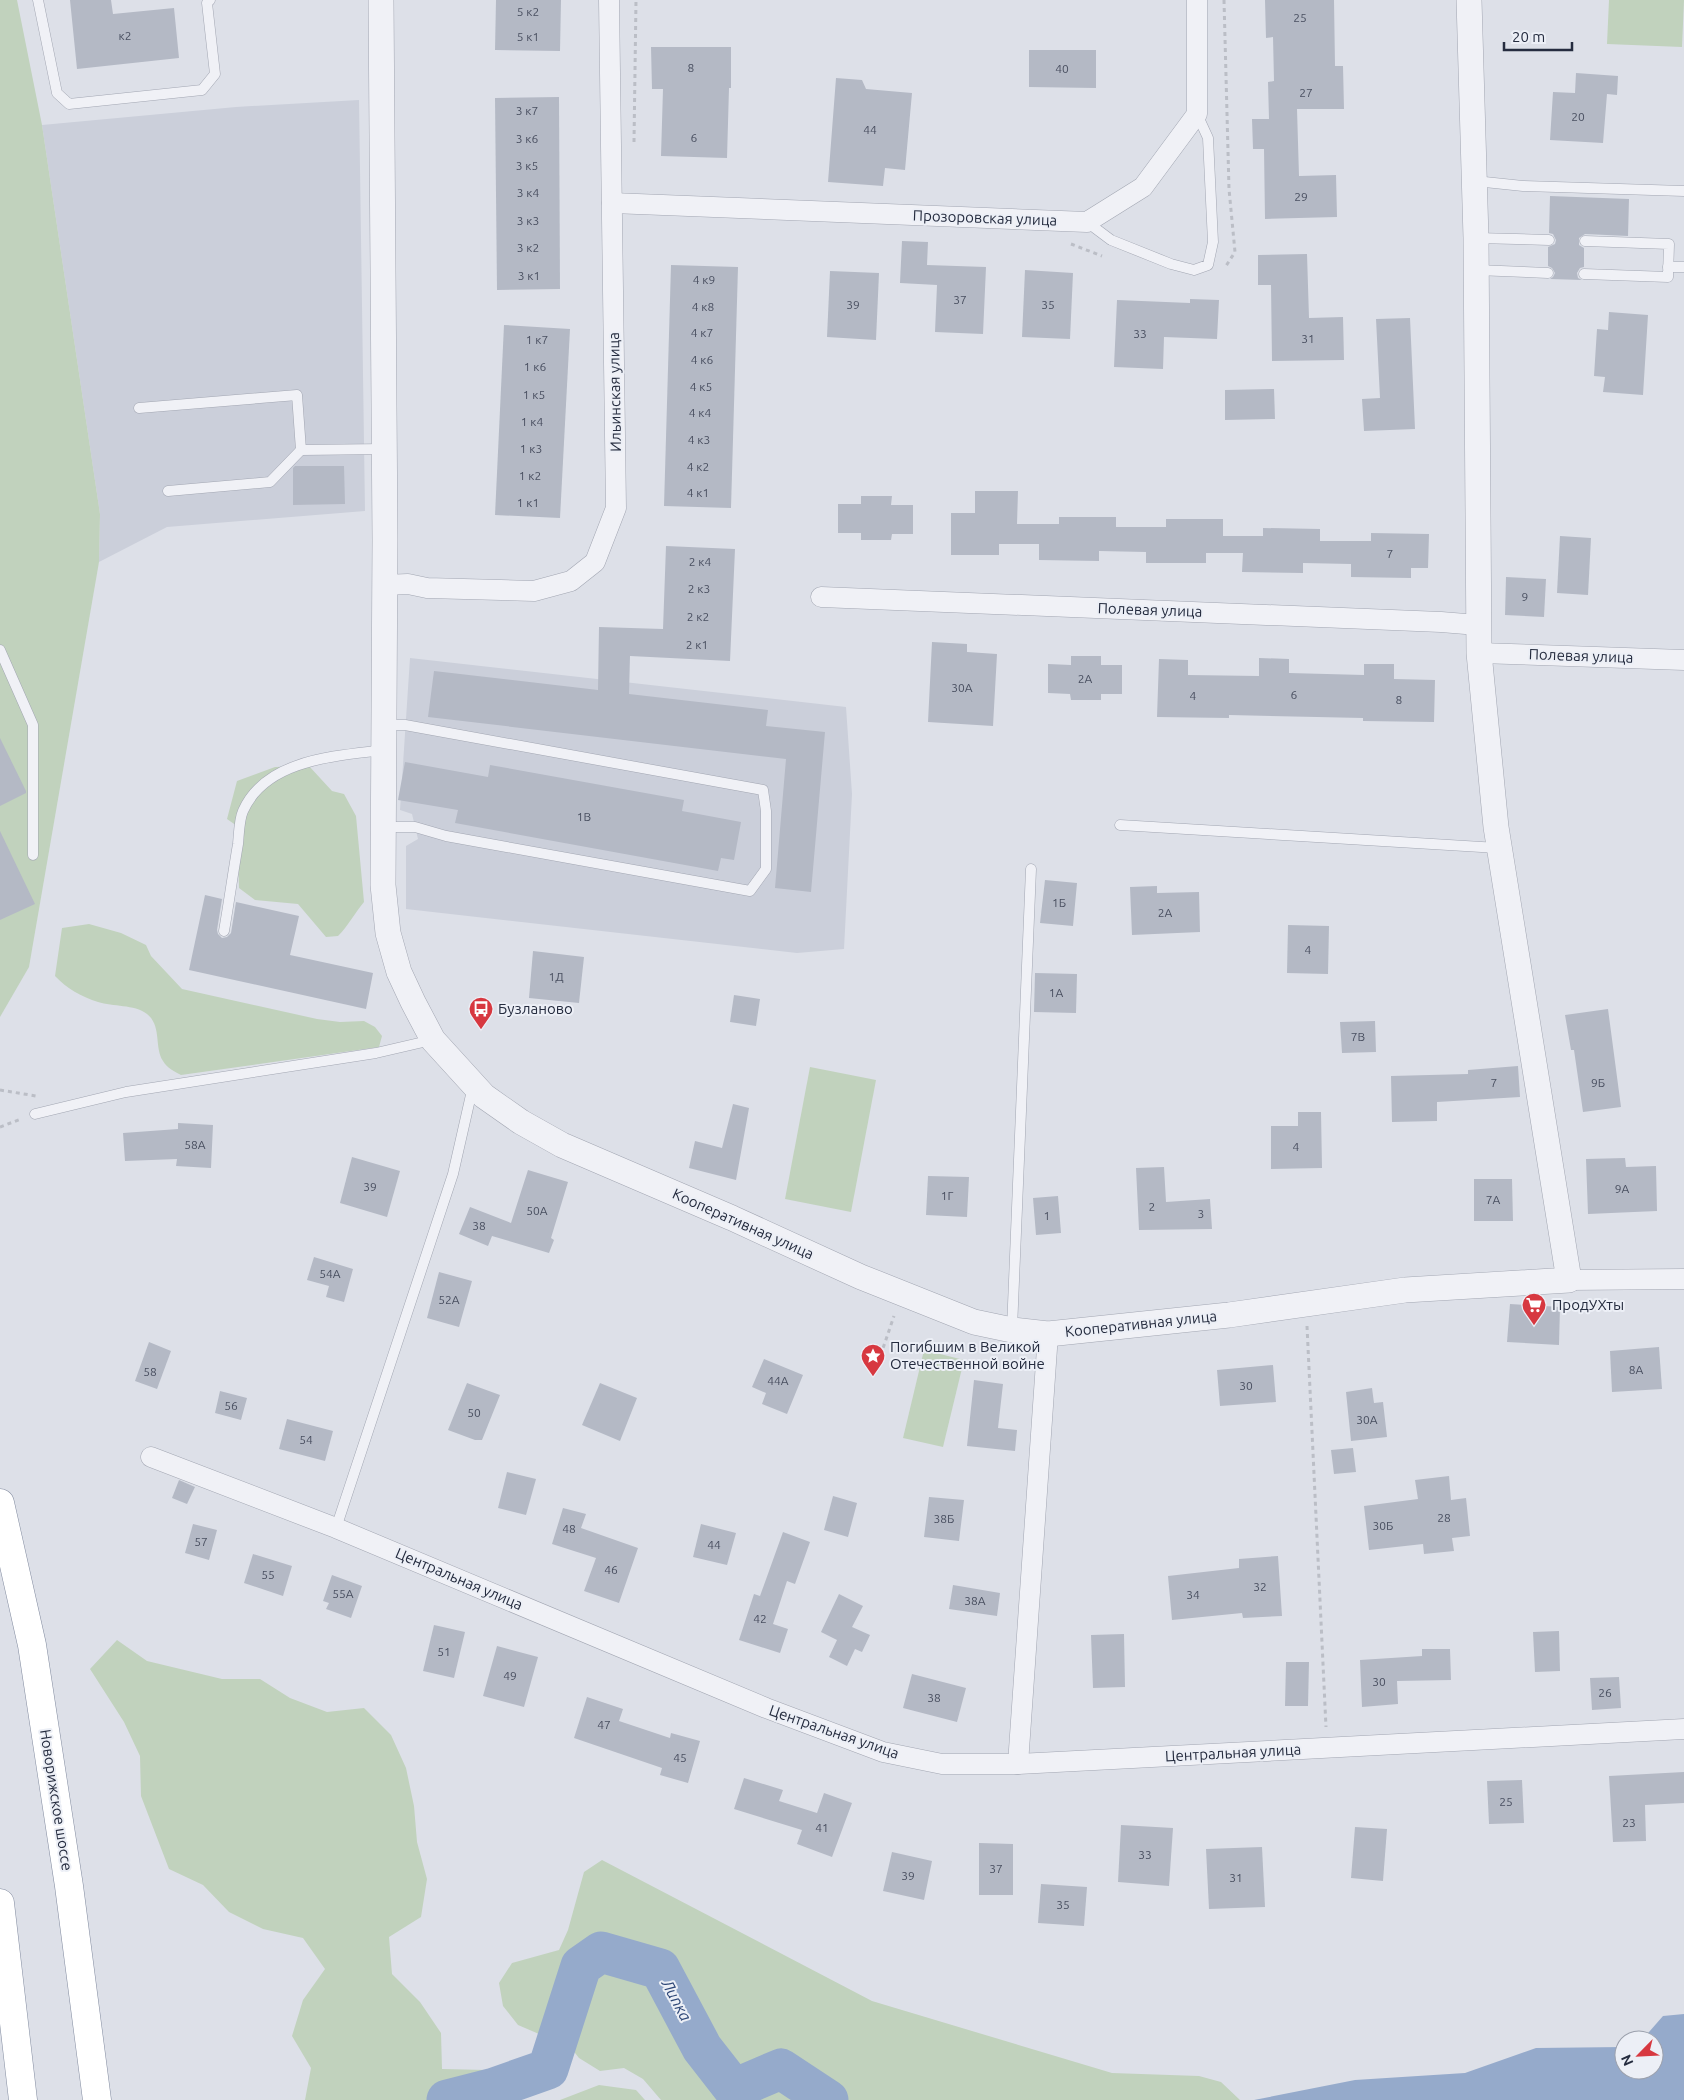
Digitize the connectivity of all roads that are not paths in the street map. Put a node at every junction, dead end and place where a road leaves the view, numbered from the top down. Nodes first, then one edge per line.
1 (38, 0) edge
2 (210, 0) edge
3 (380, 0) edge
4 (609, 0) edge
5 (1197, 0) edge
6 (1468, 0) edge
7 (1197, 114) junction
8 (1474, 181) junction
9 (1684, 191) edge
10 (612, 202) junction
11 (1086, 222) junction
12 (1476, 238) junction
13 (1548, 240) dead end
14 (1585, 241) dead end
15 (1684, 267) edge
16 (1476, 270) junction
17 (1668, 272) junction
18 (1548, 273) dead end
19 (1584, 274) dead end
20 (139, 408) dead end
21 (384, 449) junction
22 (301, 450) junction
23 (168, 491) dead end
24 (385, 585) junction
25 (821, 597) dead end
26 (1478, 625) junction
27 (0, 650) edge
28 (1479, 653) junction
29 (1684, 660) edge
30 (384, 725) junction
31 (384, 750) junction
32 (1120, 825) dead end
33 (383, 827) junction
34 (1499, 848) junction
35 (33, 855) dead end
36 (1031, 869) dead end
37 (224, 931) dead end
38 (433, 1040) junction
39 (473, 1085) junction
40 (35, 1114) road end
41 (1684, 1279) edge
42 (1569, 1280) junction
43 (1012, 1330) junction
44 (1048, 1334) junction
45 (151, 1457) dead end
46 (0, 1503) edge
47 (336, 1528) junction
48 (1684, 1729) edge
49 (1018, 1764) junction
50 (0, 1903) edge
51 (23, 2100) edge
52 (97, 2100) edge

1 - 2 lane
3 - 21 street, Кооперативная улица
4 - 10 street, Ильинская улица
5 - 7 street
6 - 8 street
7 - 11 street
7 - 11 lane
8 - 9 lane
8 - 12 street
10 - 11 street, Прозоровская улица
10 - 24 street, Ильинская улица
12 - 13 lane
12 - 16 street
14 - 17 lane
15 - 17 lane
16 - 18 lane
16 - 26 street
17 - 19 lane
20 - 22 lane
21 - 22 lane
21 - 24 street, Кооперативная улица
22 - 23 lane
24 - 30 street, Кооперативная улица
25 - 26 street, Полевая улица
26 - 28 street
27 - 35 lane
28 - 29 street, Полевая улица
28 - 34 street
30 - 31 street, Кооперативная улица
30 - 33 lane
31 - 33 street, Кооперативная улица
31 - 37 lane
32 - 34 lane
33 - 38 street, Кооперативная улица
34 - 42 street
36 - 43 lane
38 - 39 street, Кооперативная улица
38 - 40 lane
39 - 43 street, Кооперативная улица
39 - 47 lane
41 - 42 street, Кооперативная улица
42 - 44 street, Кооперативная улица
43 - 44 street, Кооперативная улица
44 - 49 street
45 - 47 street, Центральная улица
46 - 52 highway, Новорижское шоссе
47 - 49 street, Центральная улица
48 - 49 street, Центральная улица
50 - 51 highway

